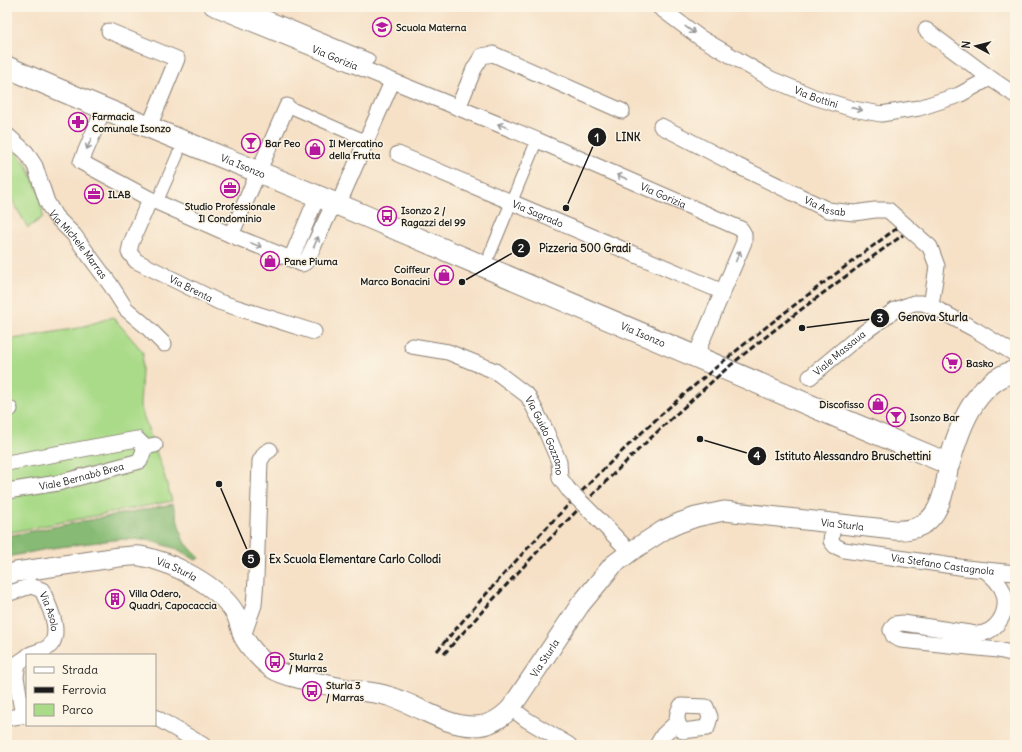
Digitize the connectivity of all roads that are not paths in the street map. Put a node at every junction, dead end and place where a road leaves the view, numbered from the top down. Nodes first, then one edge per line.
1 (212, 7) edge
2 (244, 7) edge
3 (658, 7) edge
4 (926, 30) dead end
5 (110, 31) dead end
6 (369, 59) dead end
7 (8, 71) edge
8 (990, 78) junction
9 (392, 82) junction
10 (1015, 95) edge
11 (287, 106) joint
12 (104, 108) junction
13 (458, 108) junction
14 (622, 111) dead end
15 (661, 126) dead end
16 (149, 127) junction
17 (7, 135) edge
18 (537, 140) junction
19 (367, 141) junction
20 (178, 154) dead end
21 (398, 154) dead end
22 (258, 172) junction
23 (153, 201) junction
24 (330, 201) junction
25 (511, 202) junction
26 (231, 234) junction
27 (490, 254) dead end
28 (723, 292) junction
29 (930, 306) junction
30 (314, 332) dead end
31 (164, 344) dead end
32 (412, 346) dead end
33 (1015, 354) edge
34 (695, 357) junction
35 (1015, 371) edge
36 (810, 377) dead end
37 (270, 450) dead end
38 (7, 463) edge
39 (949, 464) junction
40 (7, 491) edge
41 (833, 523) junction
42 (630, 552) junction
43 (985, 570) junction
44 (1015, 573) edge
45 (7, 575) edge
46 (7, 594) edge
47 (243, 636) junction
48 (32, 654) edge
49 (1015, 654) edge
50 (26, 657) edge
51 (508, 711) junction
52 (25, 715) edge
53 (7, 718) edge
54 (156, 718) edge
55 (677, 722) dead end
56 (200, 744) edge
57 (550, 745) edge
58 (569, 745) edge
59 (657, 745) edge

1 - 9 street, Via Gorizia
2 - 6 street
3 -> 8 street, Via Bottini
4 - 8 street
5 - 16 street
7 - 12 main road, Via Isonzo
8 - 10 street
9 - 13 street, Via Gorizia
9 - 19 street
11 - 19 street
11 - 22 street
12 - 16 main road, Via Isonzo
12 -> 23 street
13 - 14 street
18 -> 13 street, Via Gorizia
15 - 29 street, Via Assab
16 - 22 main road, Via Isonzo
17 - 31 street, Via Michele Marras
18 - 25 street
28 -> 18 street, Via Gorizia
19 - 24 street
20 - 23 street
21 - 25 street, Via Sagrado
22 - 24 main road, Via Isonzo
22 - 26 street
23 - 26 street
23 - 30 street, Via Brenta
26 -> 24 street
24 - 34 main road, Via Isonzo
25 - 27 street
25 - 28 street, Via Sagrado
28 - 34 street, Via Gorizia
29 - 33 street, Viale Massaua
29 - 36 street, Viale Massaua
32 - 42 street, Via Guido Gozzano, bridge
34 - 39 main road, Via Isonzo
35 - 39 main road, Via Sturla
37 - 47 street
38 - 40 street, Viale Bernabò Brea
39 - 41 street, Via Sturla
41 - 42 street, Via Sturla
41 - 43 street, Via Stefano Castagnola
42 - 51 street, Via Sturla
43 - 44 street
43 - 49 street, Via Stefano Castagnola
45 - 47 street, Via Sturla
46 - 48 street, Via Asolo
47 - 51 street, Via Sturla
50 - 52 street, Via Asolo
51 - 57 street
51 - 58 street
52 - 53 street
54 - 56 street
55 - 59 street

